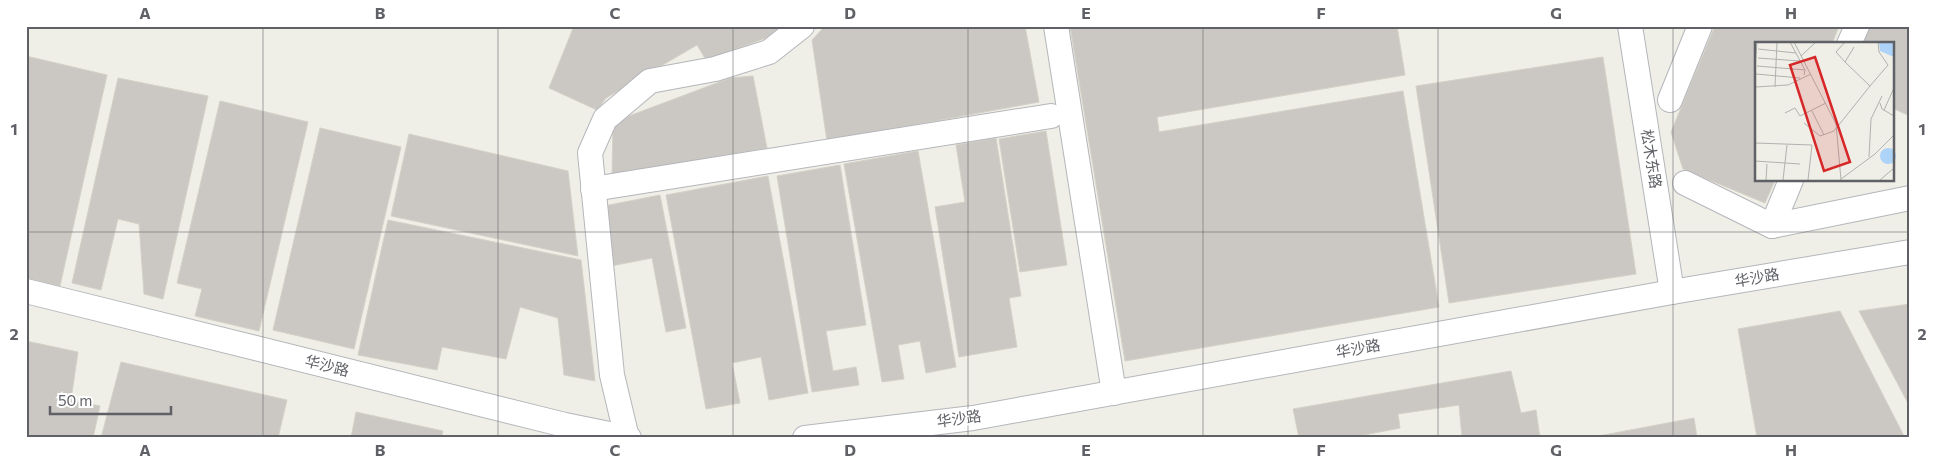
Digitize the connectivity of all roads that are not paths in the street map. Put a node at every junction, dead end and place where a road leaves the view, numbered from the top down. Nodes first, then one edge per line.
1 (802, 26) edge
2 (1056, 26) edge
3 (1630, 26) edge
4 (1700, 26) edge
5 (1857, 26) edge
6 (1850, 42) edge
7 (1670, 100) dead end
8 (1052, 116) dead end
9 (1792, 181) edge
10 (1685, 183) dead end
11 (593, 188) junction
12 (1910, 198) edge
13 (1772, 226) junction
14 (1910, 252) edge
15 (26, 291) edge
16 (1672, 292) junction
17 (1114, 393) junction
18 (628, 438) edge
19 (805, 438) edge

1 - 11 street
2 - 17 street
3 - 16 street, 松木东路
4 - 7 street
5 - 6 street
8 - 11 street
9 - 13 street
10 - 13 street
11 - 18 street
12 - 13 street
14 - 16 street, 华沙路
15 - 18 street, 华沙路
16 - 17 street, 华沙路
17 - 19 street, 华沙路

